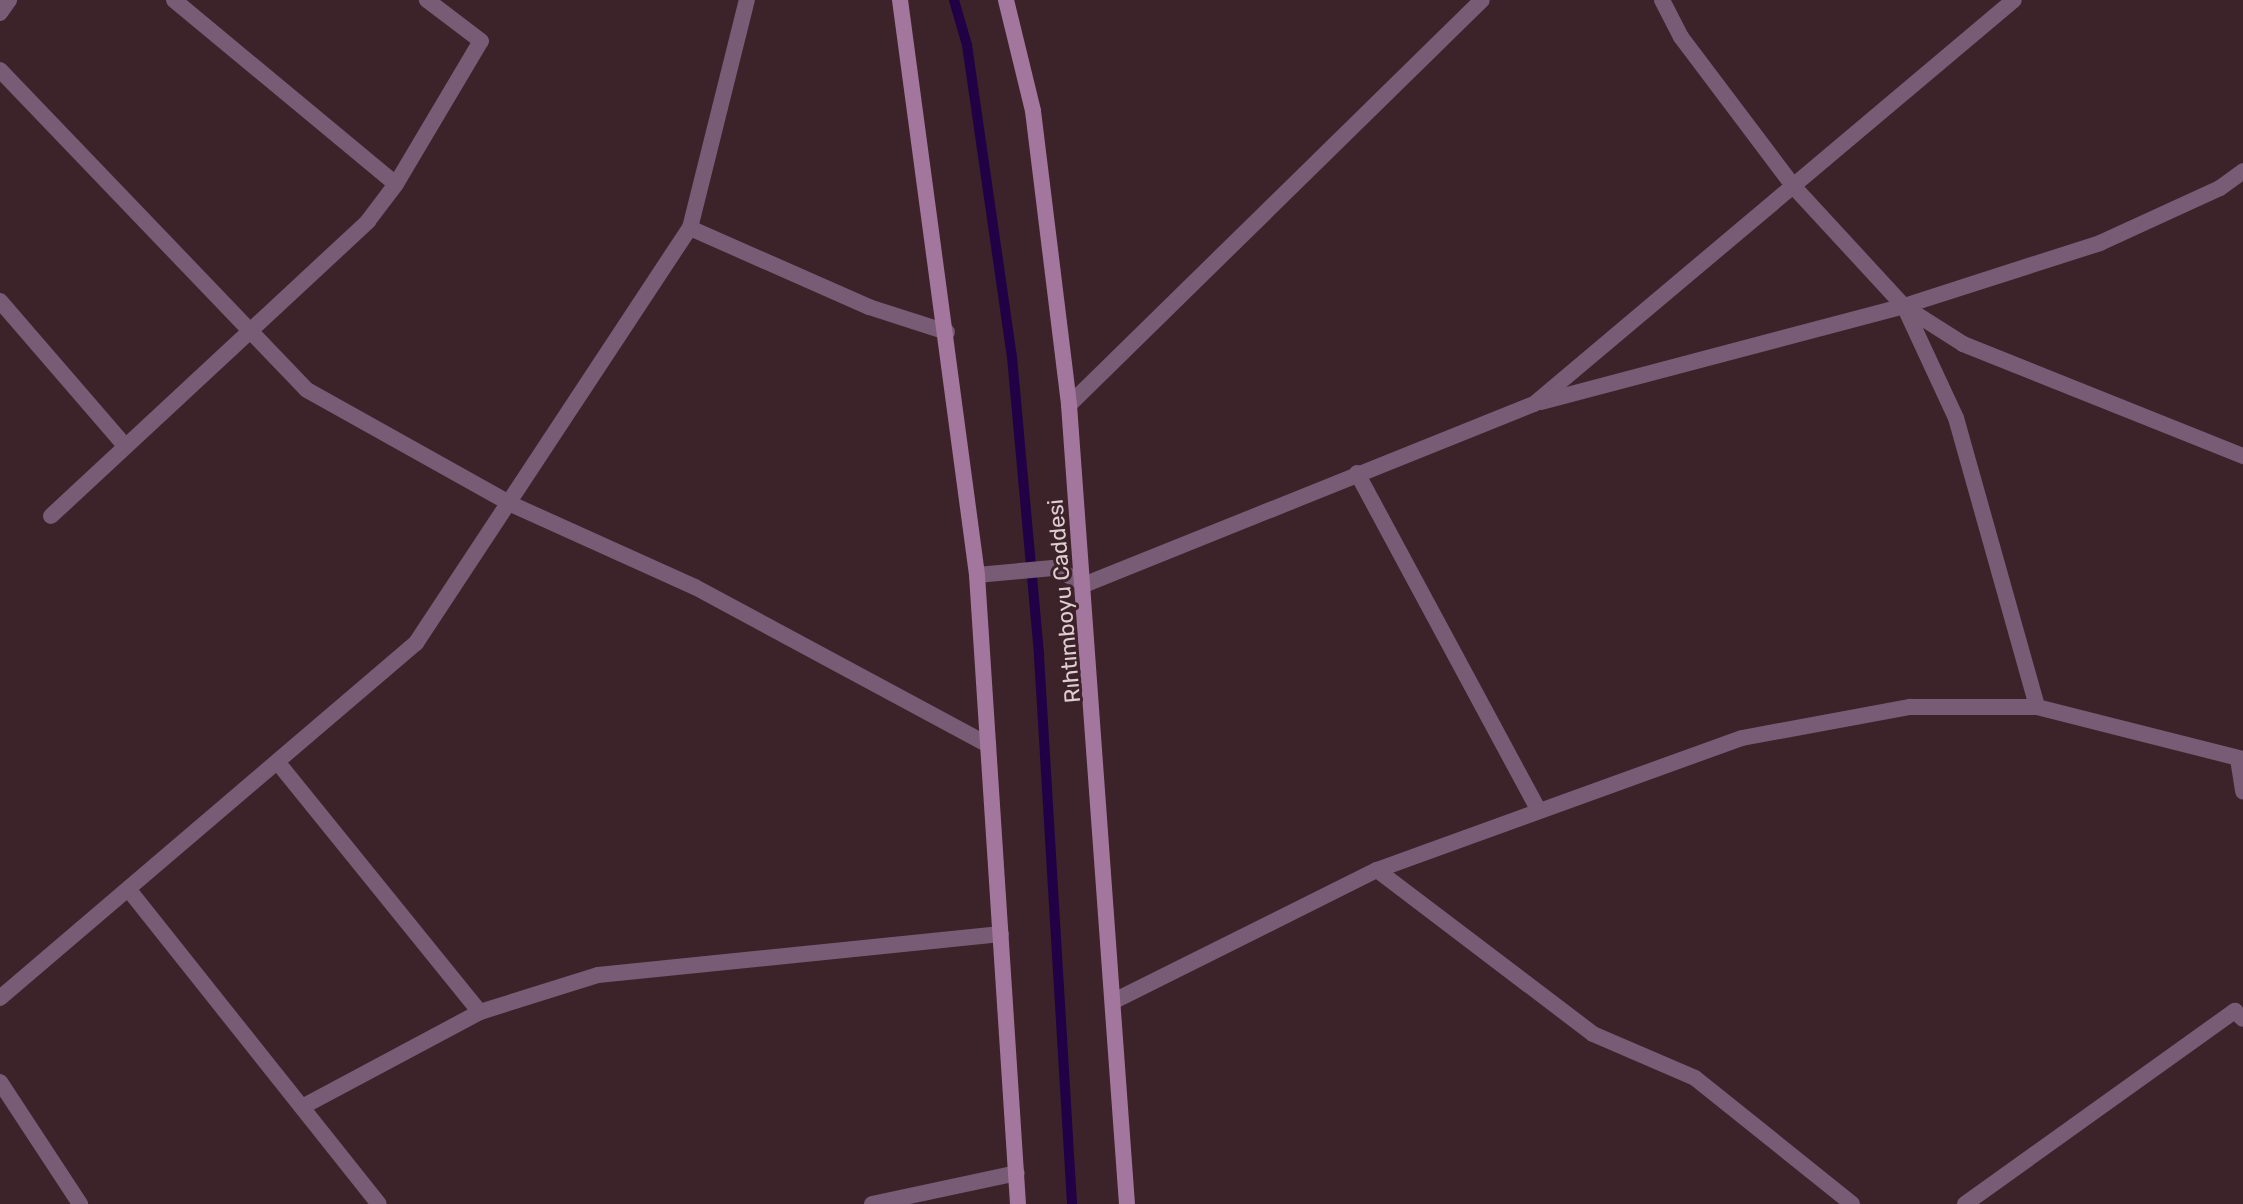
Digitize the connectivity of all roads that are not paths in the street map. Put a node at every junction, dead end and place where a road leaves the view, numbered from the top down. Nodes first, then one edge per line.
1 (9, 0) edge
2 (174, 0) edge
3 (427, 0) edge
4 (747, 0) edge
5 (900, 0) edge
6 (1006, 0) edge
7 (1482, 0) edge
8 (1662, 0) edge
9 (2014, 0) edge
10 (0, 13) edge
11 (1, 73) edge
12 (2243, 171) edge
13 (396, 184) junction
14 (1794, 187) junction
15 (690, 228) junction
16 (0, 301) edge
17 (1904, 306) junction
18 (249, 330) junction
19 (947, 332) junction
20 (1534, 404) junction
21 (1069, 405) junction
22 (125, 446) junction
23 (2243, 456) edge
24 (1357, 473) junction
25 (511, 504) junction
26 (51, 516) dead end
27 (977, 575) junction
28 (1086, 584) junction
29 (2037, 707) junction
30 (988, 745) junction
31 (2240, 759) edge
32 (279, 764) junction
33 (2243, 792) edge
34 (1538, 809) junction
35 (1377, 870) junction
36 (129, 890) junction
37 (1001, 934) junction
38 (0, 998) edge
39 (1116, 1000) junction
40 (480, 1012) junction
41 (2243, 1019) edge
42 (0, 1082) edge
43 (302, 1107) junction
44 (1017, 1173) junction
45 (80, 1204) edge
46 (379, 1204) edge
47 (872, 1204) edge
48 (1018, 1204) edge
49 (1127, 1204) edge
50 (1852, 1204) edge
51 (1965, 1204) edge

1 - 10 street
2 - 13 street
3 - 13 street
4 - 15 street
5 - 19 street
6 - 21 street, Rıhtımboyu Caddesi
7 - 21 street
8 - 14 street
9 - 14 street
11 - 18 street
12 - 17 street
13 - 18 street
14 - 17 street
14 - 20 street
15 - 19 street
15 - 25 street
16 - 22 street
17 - 20 street
17 - 23 street
17 - 29 street
18 - 22 street
18 - 25 street
19 - 27 street
20 - 24 street
21 - 28 street, Rıhtımboyu Caddesi
22 - 26 street
24 - 28 street
24 - 34 street
25 - 30 street
25 - 32 street
27 - 28 street
27 - 30 street
28 - 39 street, Rıhtımboyu Caddesi
29 - 31 street
29 - 34 street
30 - 37 street
31 - 33 street
32 - 36 street
32 - 40 street
34 - 35 street
35 - 39 street
35 - 50 street
36 - 38 street
36 - 43 street
37 - 40 street
37 - 44 street
39 - 49 street, Rıhtımboyu Caddesi
40 - 43 street
41 - 51 street
42 - 45 street
43 - 46 street
44 - 47 street
44 - 48 street

